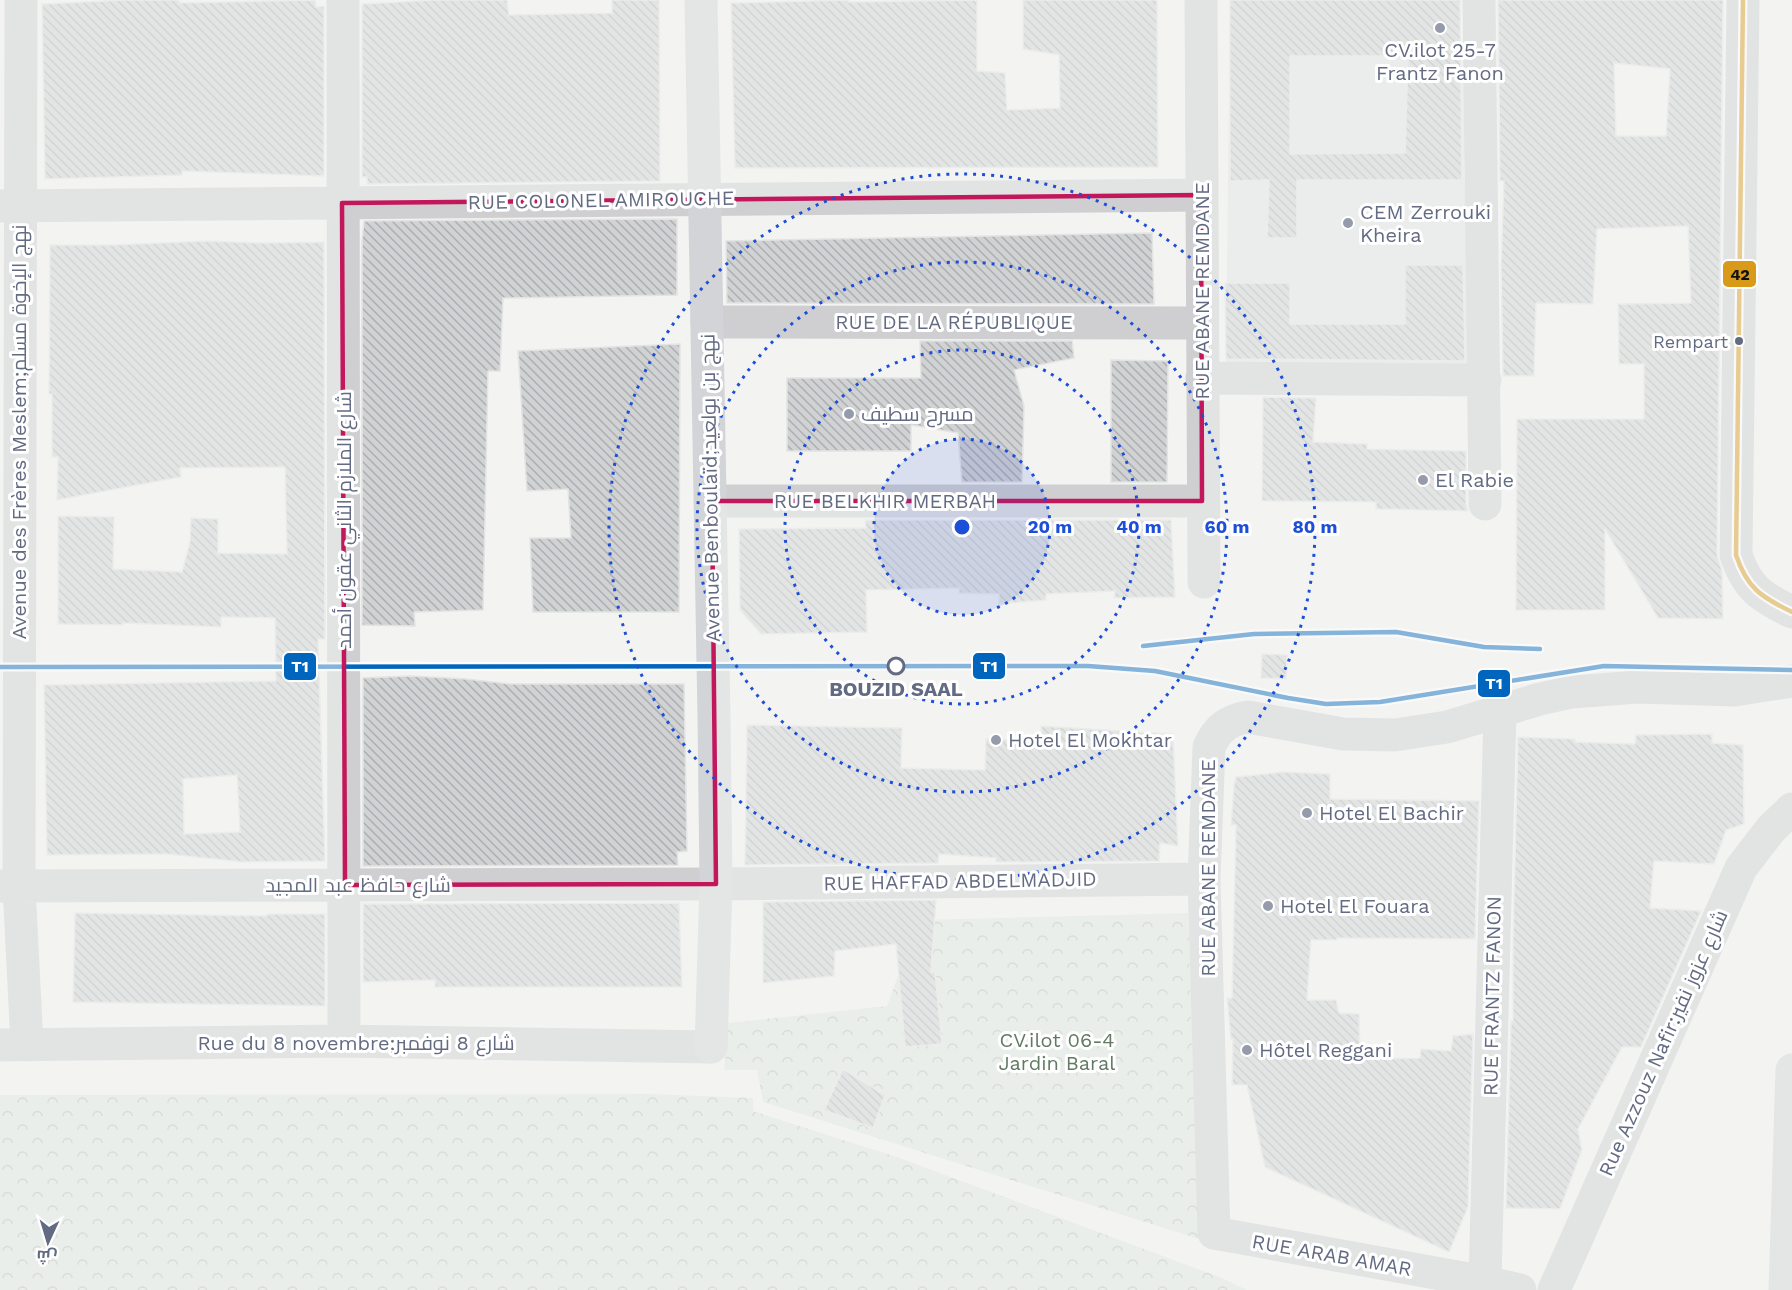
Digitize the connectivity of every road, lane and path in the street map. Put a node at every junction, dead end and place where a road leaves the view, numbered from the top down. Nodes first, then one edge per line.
1 (21, 0) edge
2 (342, 0) edge
3 (700, 0) edge
4 (1201, 0) edge
5 (1479, 0) edge
6 (1743, 0) edge
7 (1201, 195) junction
8 (705, 199) junction
9 (342, 202) junction
10 (10, 206) edge
11 (707, 322) junction
12 (1201, 323) junction
13 (1202, 378) junction
14 (1485, 380) junction
15 (712, 501) junction
16 (1203, 501) junction
17 (1485, 504) dead end
18 (1204, 582) dead end
19 (1792, 612) edge
20 (1792, 681) edge
21 (1500, 711) junction
22 (1792, 809) edge
23 (1203, 879) junction
24 (716, 884) junction
25 (345, 885) junction
26 (10, 886) edge
27 (344, 1041) junction
28 (13, 1045) edge
29 (711, 1047) joint
30 (1792, 1070) edge
31 (1214, 1233) joint
32 (1485, 1282) junction
33 (1520, 1290) edge
34 (1554, 1290) edge
35 (1785, 1290) edge

1 - 10 street, Avenue des Frères Meslem;نهج الإخوة مسلم
2 - 9 street, شارع الملازم الثاني عقون أحمد
3 - 8 street, Avenue Benboulaïd;نهج بن بولعيد
4 - 7 street, RUE ABANE REMDANE
5 - 14 street
6 - 19 street
7 - 8 street, RUE COLONEL AMIROUCHE
7 - 12 street, RUE ABANE REMDANE
8 - 9 street, RUE COLONEL AMIROUCHE
8 - 11 street, Avenue Benboulaïd;نهج بن بولعيد
9 - 10 street, RUE COLONEL AMIROUCHE
9 - 25 street, شارع الملازم الثاني عقون أحمد
10 - 26 street, Avenue des Frères Meslem;نهج الإخوة مسلم
11 - 12 street, RUE DE LA RÉPUBLIQUE
11 - 15 street, Avenue Benboulaïd;نهج بن بولعيد
12 - 13 street, RUE ABANE REMDANE
13 - 14 street
13 - 16 street, RUE ABANE REMDANE
14 - 17 street
15 - 16 street, RUE BELKHIR MERBAH
15 - 24 street, Avenue Benboulaïd;نهج بن بولعيد
16 - 18 street, RUE ABANE REMDANE
20 - 21 street, RUE ABANE REMDANE
21 - 23 street, RUE ABANE REMDANE
21 - 32 street, RUE FRANTZ FANON
22 - 34 street, Rue Azzouz Nafir;شارع عزوز نفير
23 - 24 street, RUE HAFFAD ABDELMADJID
23 - 31 street, RUE ABANE REMDANE
24 - 25 street, شارع حافظ عبد المجيد
24 - 29 street, Avenue Benboulaïd;نهج بن بولعيد
25 - 26 street, شارع حافظ عبد المجيد
25 - 27 street, شارع الملازم الثاني عقون أحمد
26 - 28 street, Avenue des Frères Meslem;نهج الإخوة مسلم
27 - 28 street, Rue du 8 novembre;شارع 8 نوفمبر
27 - 29 street, Rue du 8 novembre;شارع 8 نوفمبر
30 - 35 street
31 - 32 street, RUE ARAB AMAR
32 - 33 street, RUE ARAB AMAR

